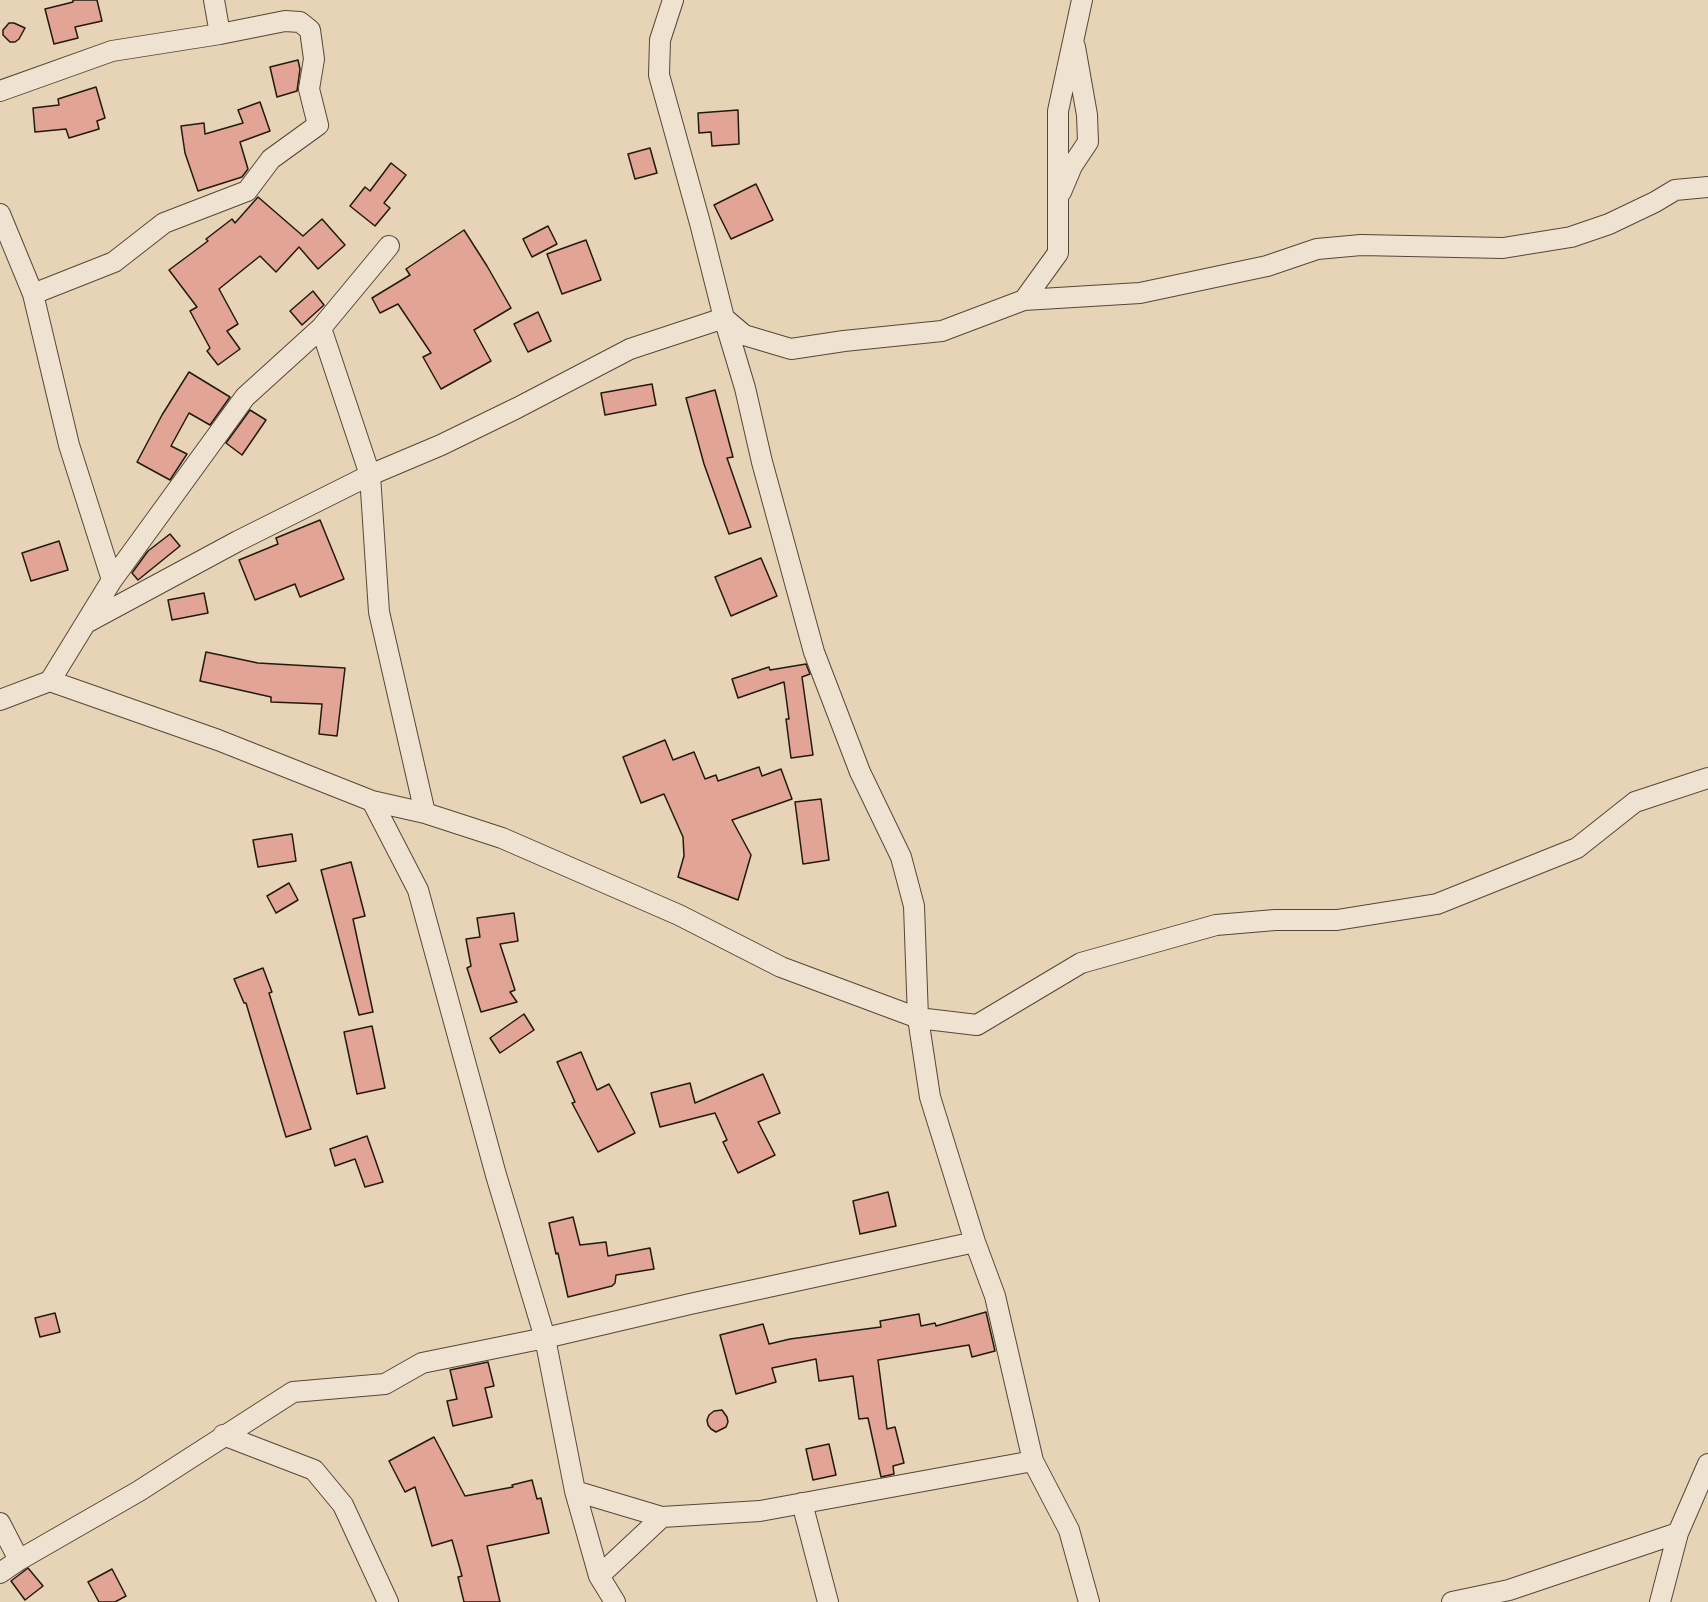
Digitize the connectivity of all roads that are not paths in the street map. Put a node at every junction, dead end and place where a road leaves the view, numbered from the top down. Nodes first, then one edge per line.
1 (214, 0) edge
2 (673, 0) edge
3 (1082, 0) edge
4 (220, 34) junction
5 (1073, 38) junction
6 (0, 91) edge
7 (1708, 187) edge
8 (1058, 200) junction
9 (0, 214) edge
10 (389, 246) dead end
11 (33, 294) junction
12 (1024, 300) junction
13 (724, 318) junction
14 (321, 328) junction
15 (370, 475) junction
16 (112, 580) junction
17 (86, 623) junction
18 (50, 681) junction
19 (0, 700) edge
20 (1708, 778) edge
21 (372, 801) junction
22 (425, 813) junction
23 (918, 1018) junction
24 (975, 1242) junction
25 (545, 1338) junction
26 (223, 1436) junction
27 (1033, 1461) junction
28 (1708, 1464) edge
29 (575, 1491) junction
30 (802, 1503) junction
31 (662, 1517) junction
32 (0, 1522) edge
33 (1678, 1533) junction
34 (19, 1560) junction
35 (0, 1573) edge
36 (599, 1576) junction
37 (388, 1602) edge
38 (615, 1602) edge
39 (828, 1602) edge
40 (1089, 1602) edge
41 (1452, 1602) edge
42 (1660, 1602) edge

1 - 4 street
2 - 13 street
3 - 5 street
4 - 6 street
4 - 11 street
5 - 8 street
5 - 8 street
7 - 12 street
8 - 12 street
9 - 11 street
10 - 14 street
11 - 16 street
12 - 13 street
13 - 15 street
13 - 23 street
14 - 15 street
14 - 16 street
15 - 17 street
15 - 22 street
16 - 17 street
17 - 18 street
18 - 19 street
18 - 21 street
20 - 23 street
21 - 22 street
21 - 25 street
22 - 23 street
23 - 24 street
24 - 25 street
24 - 27 street
25 - 26 street
25 - 29 street
26 - 34 street
26 - 37 street
27 - 30 street
27 - 40 street
28 - 33 street
29 - 31 street
29 - 36 street
30 - 31 street
30 - 39 street
31 - 36 street
32 - 34 street
33 - 41 street
33 - 42 street
34 - 35 street
36 - 38 street

